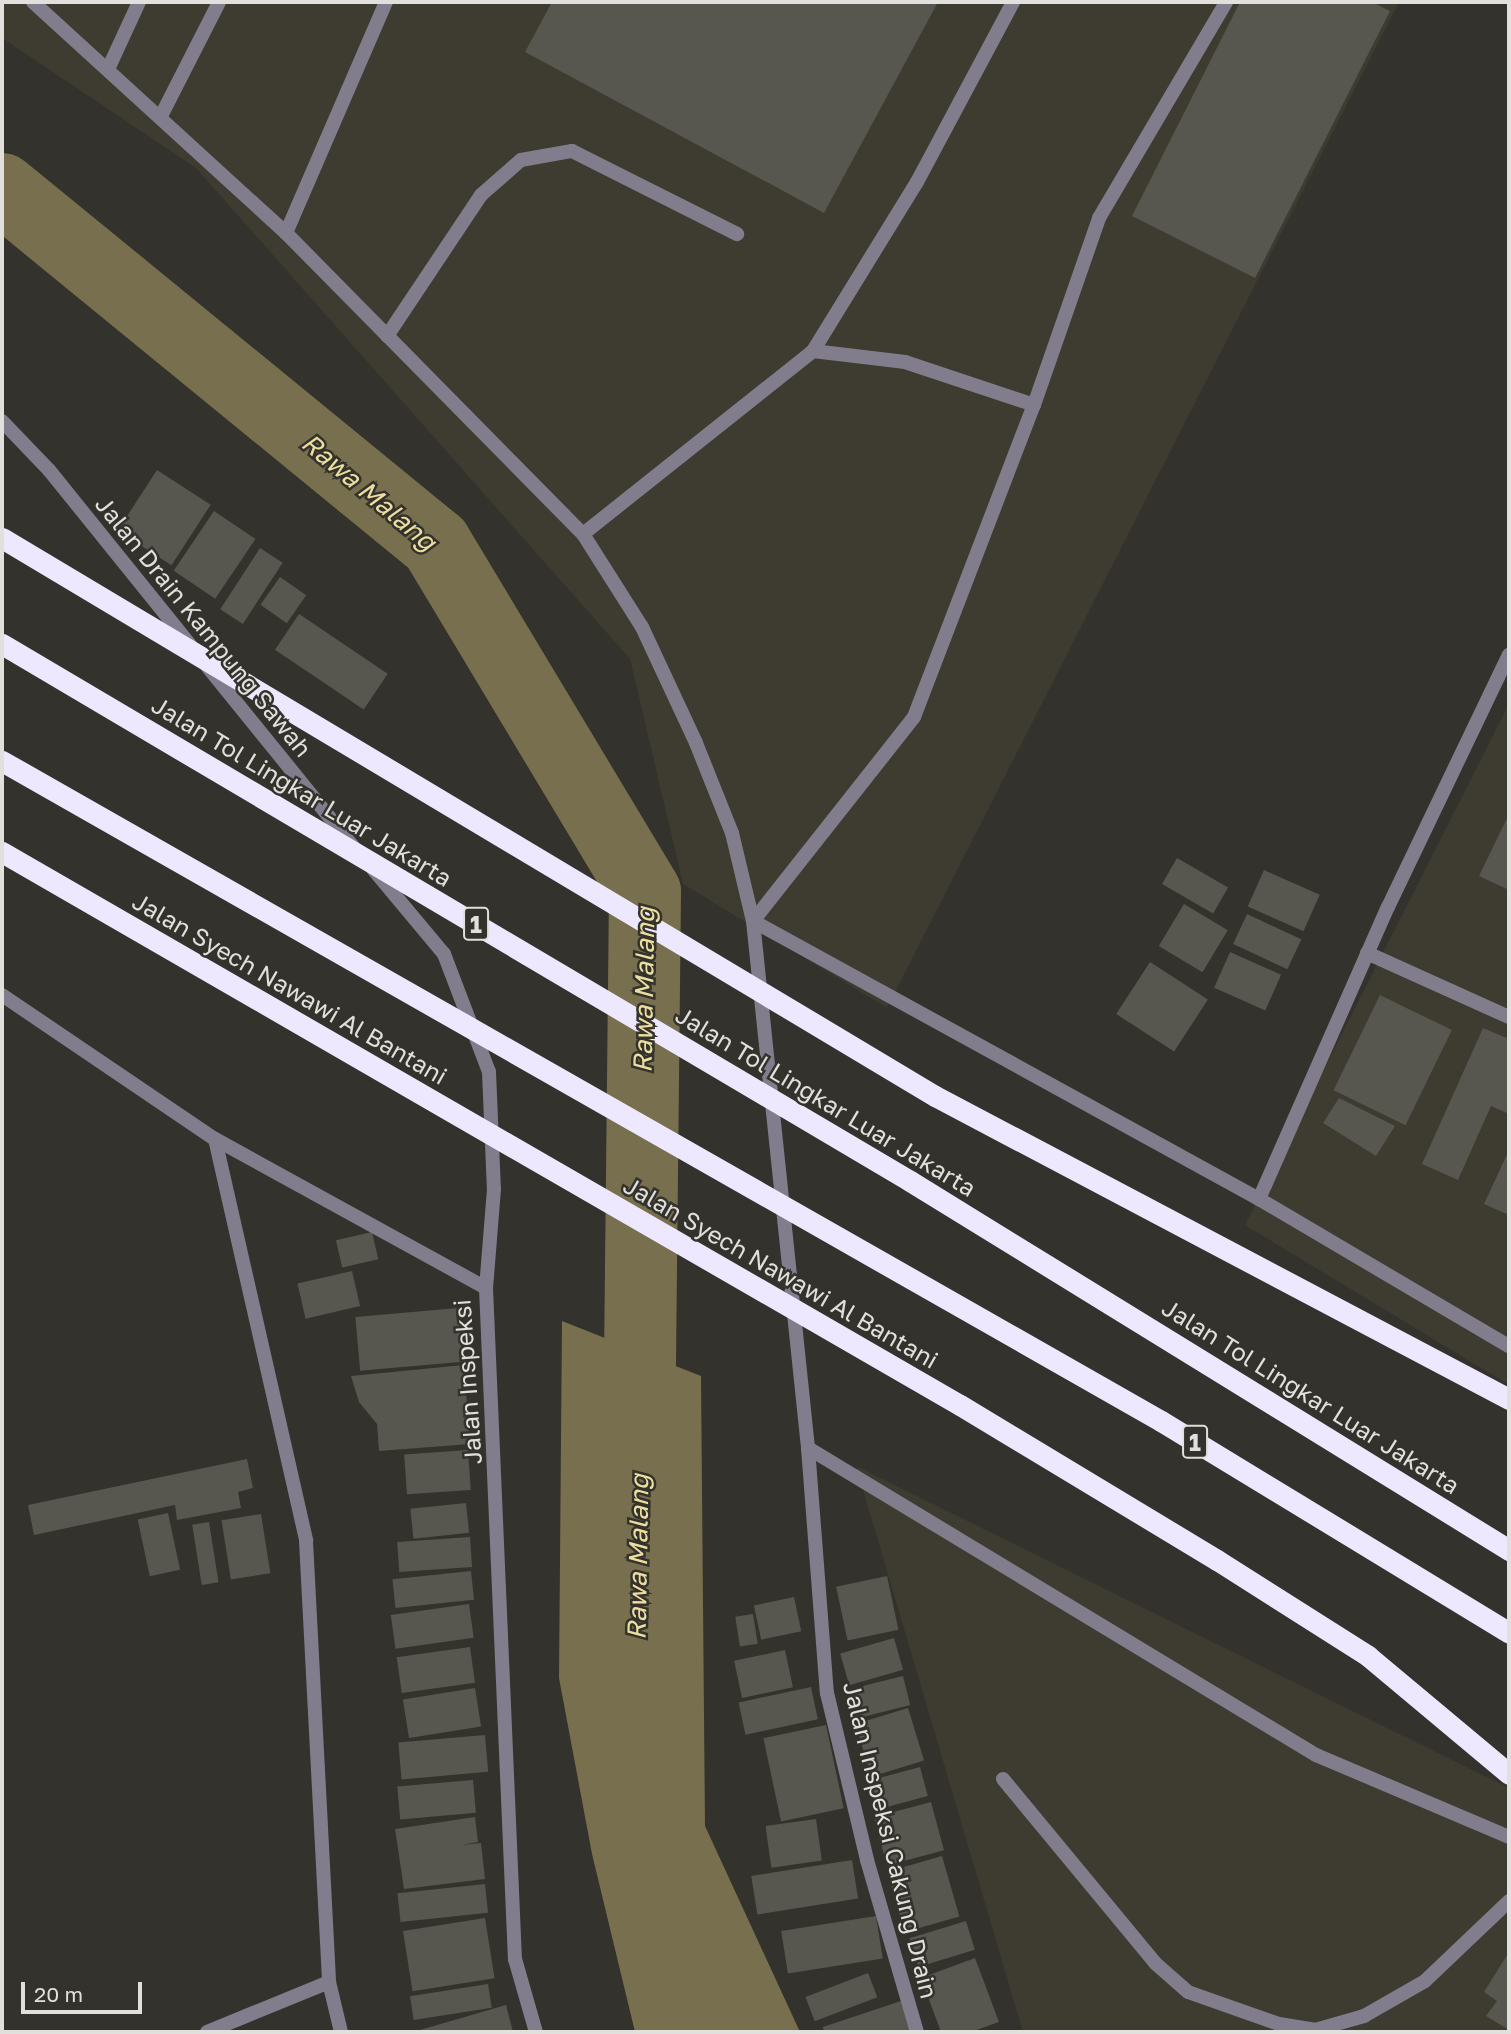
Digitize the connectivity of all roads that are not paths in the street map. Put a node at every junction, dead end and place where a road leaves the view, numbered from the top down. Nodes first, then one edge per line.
1 (33, 2) edge
2 (139, 2) edge
3 (219, 2) edge
4 (386, 2) edge
5 (1013, 2) edge
6 (1226, 2) edge
7 (109, 66) junction
8 (161, 116) junction
9 (286, 233) junction
10 (737, 234) dead end
11 (387, 336) junction
12 (813, 351) junction
13 (1034, 405) junction
14 (2, 421) edge
15 (583, 534) junction
16 (2, 538) edge
17 (2, 644) edge
18 (1509, 654) edge
19 (2, 761) edge
20 (2, 852) edge
21 (753, 921) junction
22 (1367, 953) junction
23 (2, 995) edge
24 (1509, 1017) edge
25 (215, 1139) junction
26 (1259, 1199) junction
27 (486, 1288) junction
28 (1509, 1346) edge
29 (1509, 1399) edge
30 (808, 1448) junction
31 (1509, 1550) edge
32 (1509, 1633) edge
33 (1509, 1774) edge
34 (1003, 1779) dead end
35 (1509, 1838) edge
36 (1509, 1901) edge
37 (329, 1982) junction
38 (207, 2032) edge
39 (341, 2032) edge
40 (536, 2032) edge
41 (916, 2032) edge

1 - 7 street, Jalan Inspeksi Cakung Drain
2 - 7 street
3 - 8 street
4 - 9 street
5 - 12 street
6 - 13 street
7 - 8 street, Jalan Inspeksi Cakung Drain
8 - 9 street, Jalan Inspeksi Cakung Drain
9 - 11 street, Jalan Inspeksi Cakung Drain
10 - 11 street
11 - 15 street, Jalan Inspeksi Cakung Drain
12 - 13 street
12 - 15 street
13 - 21 street
14 - 27 street, Jalan Drain Kampung Sawah
15 - 21 street, Jalan Inspeksi Cakung Drain
16 - 29 highway
17 - 31 highway, Jalan Tol Lingkar Luar Jakarta / 1
18 - 22 street
19 - 32 highway, 1
20 - 33 highway, Jalan Syech Nawawi Al Bantani
21 - 26 street
21 - 30 street, Jalan Inspeksi Cakung Drain
22 - 24 street
22 - 26 street
23 - 25 street, Jalan Inspeksi
25 - 27 street, Jalan Inspeksi
25 - 37 street
26 - 28 street
27 - 40 street, Jalan Inspeksi
30 - 35 street
30 - 41 street, Jalan Inspeksi Cakung Drain
34 - 36 street
37 - 38 street
37 - 39 street

